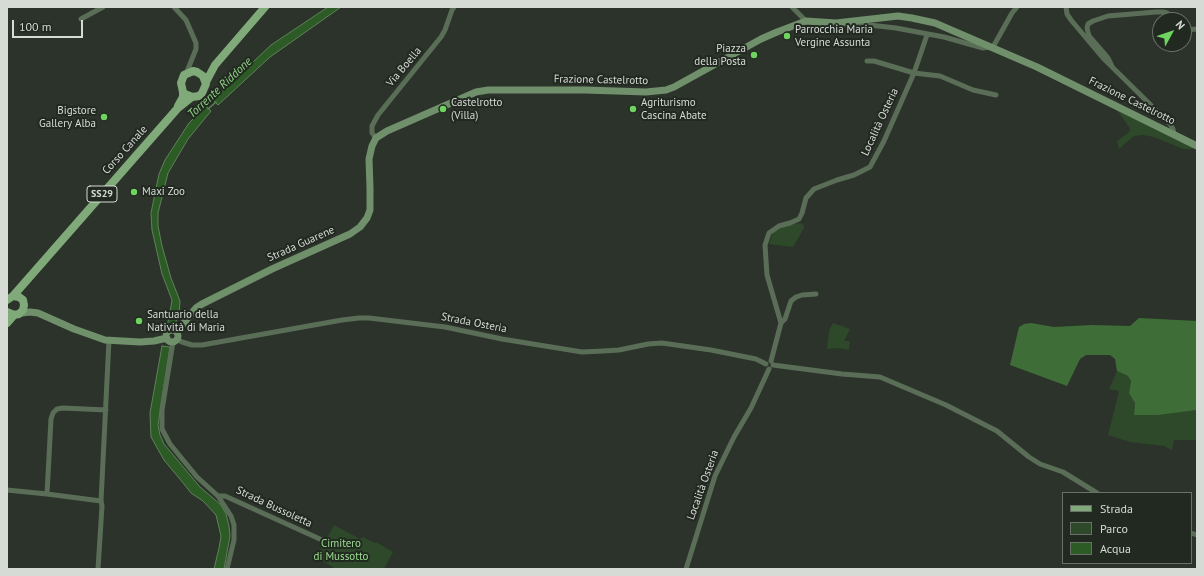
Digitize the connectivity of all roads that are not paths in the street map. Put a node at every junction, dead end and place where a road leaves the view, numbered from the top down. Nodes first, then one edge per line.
1 (103, 7) edge
2 (174, 7) edge
3 (265, 7) edge
4 (454, 7) edge
5 (792, 7) edge
6 (1018, 7) edge
7 (1066, 7) edge
8 (1152, 12) edge
9 (81, 19) dead end
10 (806, 21) junction
11 (844, 23) junction
12 (927, 35) junction
13 (992, 47) junction
14 (191, 59) junction
15 (867, 61) dead end
16 (215, 65) junction
17 (1114, 69) junction
18 (198, 73) junction
19 (914, 73) junction
20 (186, 74) junction
21 (206, 82) junction
22 (183, 92) junction
23 (996, 95) dead end
24 (192, 97) junction
25 (177, 109) junction
26 (1174, 135) junction
27 (376, 138) junction
28 (1197, 146) edge
29 (28, 279) junction
30 (816, 294) dead end
31 (10, 298) edge
32 (23, 301) junction
33 (14, 313) edge
34 (38, 313) junction
35 (7, 323) edge
36 (781, 323) junction
37 (167, 338) junction
38 (176, 338) junction
39 (110, 340) junction
40 (770, 365) junction
41 (106, 410) junction
42 (7, 490) edge
43 (1096, 492) edge
44 (47, 494) junction
45 (218, 496) junction
46 (100, 501) junction
47 (322, 540) dead end
48 (98, 569) edge
49 (227, 569) edge
50 (686, 569) edge

1 - 9 street
2 - 14 street
3 - 16 main road, Corso Canale
4 - 27 street, Via Boella
5 - 10 street
6 - 13 street
7 - 17 street, Frazione Castelrotto
8 - 17 street
10 - 11 main road, Frazione Castelrotto
10 - 27 main road, Frazione Castelrotto
11 - 12 street, Frazione Castelrotto
11 - 13 main road, Frazione Castelrotto
12 - 13 street, Frazione Castelrotto
12 - 19 street, Località Osteria
13 - 26 main road, Frazione Castelrotto
14 - 18 street
14 - 20 street
15 - 19 street
16 - 18 main road, Corso Canale
16 - 21 main road, Corso Canale
17 - 26 street, Frazione Castelrotto
18 - 20 main road, Corso Canale
18 - 21 main road
19 - 23 street
19 - 36 street, Località Osteria
20 - 22 main road, Corso Canale
21 - 24 main road, Corso Canale
22 - 24 main road
22 - 25 main road, Corso Canale
24 - 25 main road, Corso Canale
25 - 29 main road, Corso Canale / SS29
26 - 28 main road
27 - 38 main road, Strada Guarene
29 - 31 main road, Corso Canale / SS29
29 - 32 main road, Corso Canale / SS29
30 - 36 street, Località Osteria
31 - 32 main road
32 - 33 main road, Corso Canale
32 - 34 main road
33 - 34 main road
33 - 35 main road
34 - 39 main road
36 - 40 street, Località Osteria
37 - 38 main road
37 - 38 main road
37 - 39 main road
38 - 40 street, Strada Osteria
38 - 45 street, Strada Bussoletta
39 - 41 street
40 - 43 street
40 - 50 street, Località Osteria
41 - 44 street
41 - 46 street
42 - 44 street
44 - 46 street
45 - 47 street, Strada Bussoletta
45 - 49 street, Strada Bussoletta
46 - 48 street

